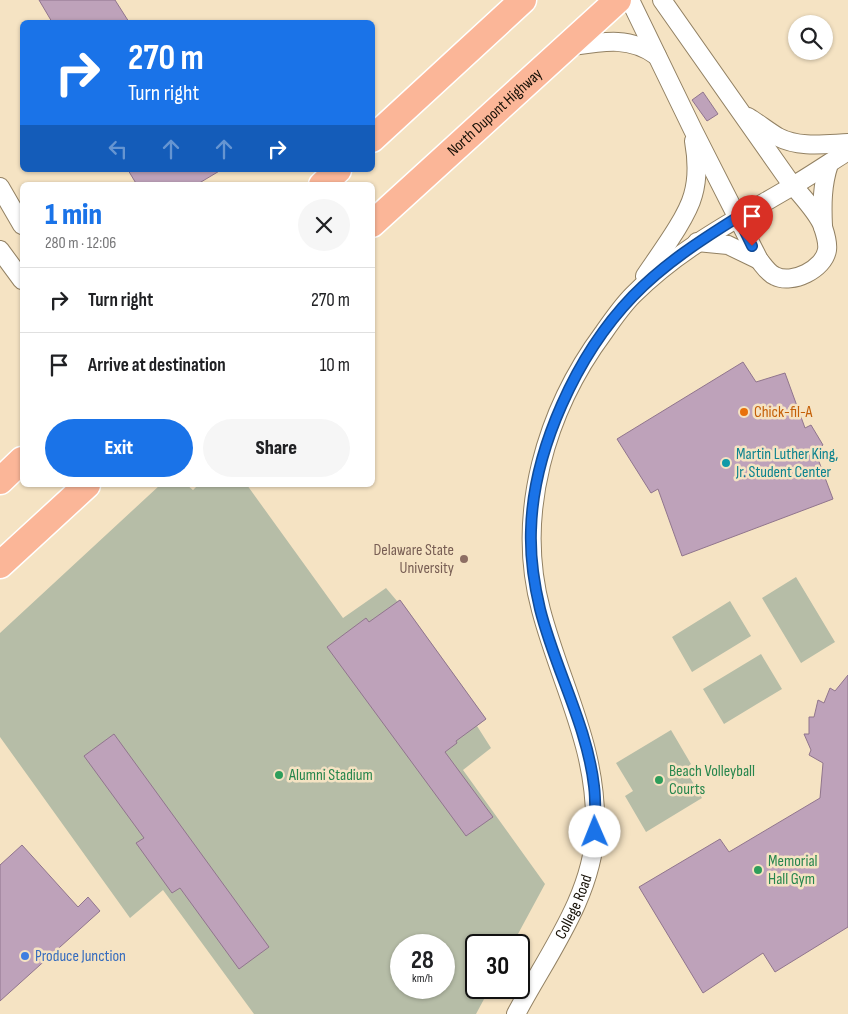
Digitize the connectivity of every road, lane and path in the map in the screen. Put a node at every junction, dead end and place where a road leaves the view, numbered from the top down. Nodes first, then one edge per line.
1 (523, 0) edge
2 (618, 0) edge
3 (630, 0) edge
4 (662, 0) edge
5 (567, 47) junction
6 (657, 56) junction
7 (739, 110) junction
8 (693, 130) junction
9 (375, 135) edge
10 (848, 143) edge
11 (848, 151) edge
12 (829, 164) junction
13 (336, 172) edge
14 (325, 182) edge
15 (792, 186) junction
16 (0, 187) edge
17 (738, 217) junction
18 (375, 221) edge
19 (20, 222) edge
20 (824, 227) junction
21 (697, 242) junction
22 (0, 250) edge
23 (759, 260) junction
24 (20, 277) edge
25 (632, 296) junction
26 (20, 462) edge
27 (0, 481) edge
28 (85, 487) edge
29 (0, 565) edge
30 (516, 1014) edge

1 - 9 highway
2 - 5 highway, North Dupont Highway
3 - 6 street
4 - 7 street
5 - 6 street
5 - 18 highway, North Dupont Highway
6 - 8 street
7 - 10 street
7 - 15 street
8 - 17 street
8 - 25 street
11 - 12 street
12 - 15 street
12 - 20 street
13 - 14 highway
15 - 17 street
15 - 20 street
16 - 19 street
17 - 21 street, College Road
17 - 23 street
20 - 23 street
21 - 23 street
21 - 25 street, College Road
22 - 24 street
25 - 30 street, College Road
26 - 27 highway
28 - 29 highway

